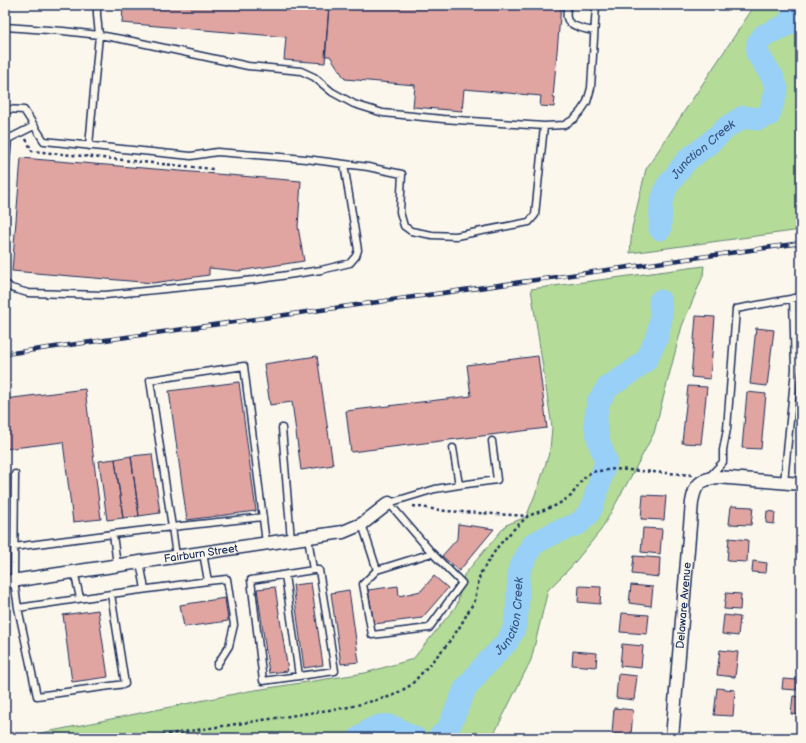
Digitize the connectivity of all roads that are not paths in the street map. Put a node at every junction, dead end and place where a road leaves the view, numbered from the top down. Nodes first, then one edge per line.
1 (97, 5) edge
2 (568, 5) edge
3 (596, 5) edge
4 (5, 27) edge
5 (594, 31) junction
6 (99, 35) junction
7 (5, 109) edge
8 (34, 126) junction
9 (544, 126) junction
10 (89, 146) junction
11 (344, 164) junction
12 (5, 173) edge
13 (5, 283) edge
14 (801, 297) edge
15 (793, 298) junction
16 (798, 370) edge
17 (282, 428) dead end
18 (492, 441) dead end
19 (453, 448) dead end
20 (15, 474) dead end
21 (707, 479) junction
22 (784, 482) junction
23 (801, 484) edge
24 (459, 485) junction
25 (389, 503) junction
26 (263, 517) junction
27 (362, 524) junction
28 (172, 527) junction
29 (113, 534) junction
30 (308, 537) junction
31 (290, 540) junction
32 (266, 543) junction
33 (14, 547) junction
34 (203, 553) junction
35 (432, 553) junction
36 (176, 556) junction
37 (140, 562) junction
38 (117, 565) junction
39 (314, 570) junction
40 (377, 570) junction
41 (74, 572) junction
42 (285, 575) junction
43 (208, 581) junction
44 (9, 582) edge
45 (145, 589) junction
46 (111, 594) junction
47 (80, 598) junction
48 (18, 608) junction
49 (217, 665) dead end
50 (299, 676) junction
51 (672, 738) edge

1 - 6 lane
2 - 5 lane
3 - 5 lane
4 - 6 lane
5 - 9 lane
6 - 9 lane
6 - 10 lane
7 - 8 lane
8 - 10 lane
8 - 12 lane
9 - 11 lane
10 - 11 lane
11 - 13 lane
14 - 15 lane
15 - 16 lane
15 - 21 lane
16 - 22 lane
17 - 31 lane
18 - 24 lane
19 - 24 lane
20 - 33 lane
21 - 22 street
21 - 51 street, Delaware Avenue
22 - 23 street
24 - 25 lane
25 - 27 street, Fairburn Street
25 - 35 lane
26 - 28 lane
26 - 28 lane
26 - 32 lane
27 - 30 street, Fairburn Street
27 - 40 lane
28 - 29 lane
28 - 36 lane
29 - 33 lane
29 - 38 lane
30 - 31 street, Fairburn Street
30 - 39 lane
31 - 32 street, Fairburn Street
32 - 34 street, Fairburn Street
33 - 44 lane
34 - 36 street, Fairburn Street
34 - 43 lane
35 - 40 lane
35 - 40 lane
36 - 37 street, Fairburn Street
37 - 38 street, Fairburn Street
37 - 45 lane
38 - 41 street, Fairburn Street
39 - 42 lane
39 - 50 lane
41 - 44 street, Fairburn Street
41 - 47 lane
42 - 50 lane
42 - 50 lane
43 - 45 lane
43 - 49 lane
44 - 48 lane
45 - 46 lane
46 - 47 lane
46 - 48 lane
47 - 48 lane

